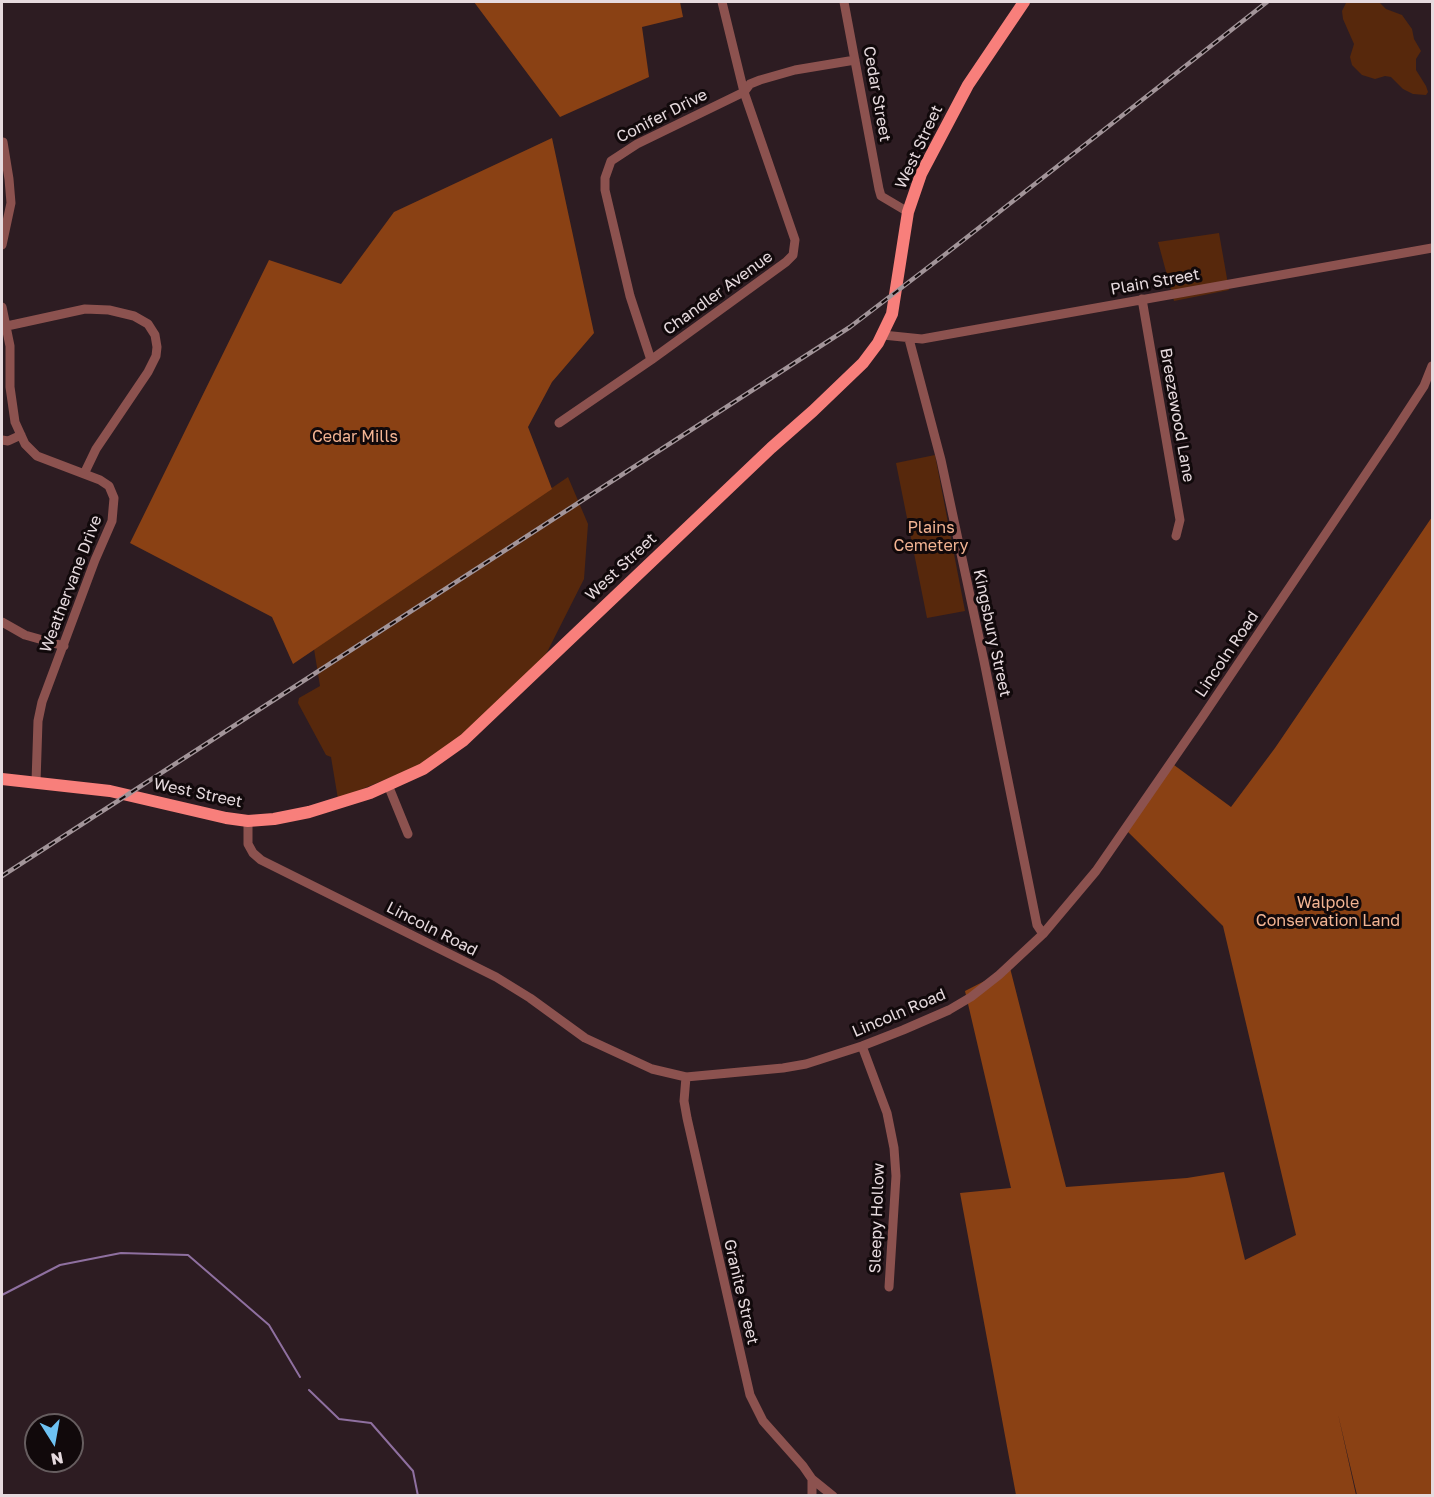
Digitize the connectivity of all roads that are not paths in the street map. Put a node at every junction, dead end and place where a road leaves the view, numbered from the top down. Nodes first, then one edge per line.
1 (722, 2) edge
2 (844, 2) edge
3 (1024, 2) edge
4 (855, 60) junction
5 (744, 92) junction
6 (3, 142) edge
7 (908, 212) junction
8 (2, 245) edge
9 (1432, 248) edge
10 (1142, 299) junction
11 (2, 307) edge
12 (7, 326) junction
13 (883, 335) junction
14 (909, 339) junction
15 (651, 360) junction
16 (1432, 366) edge
17 (559, 423) dead end
18 (21, 435) junction
19 (2, 440) edge
20 (84, 474) junction
21 (1176, 536) dead end
22 (2, 622) edge
23 (64, 646) junction
24 (2, 779) edge
25 (36, 782) junction
26 (388, 785) junction
27 (248, 821) junction
28 (408, 834) dead end
29 (1042, 934) junction
30 (862, 1046) junction
31 (686, 1077) junction
32 (890, 1287) dead end
33 (812, 1479) junction
34 (812, 1496) edge
35 (833, 1496) edge

1 - 5 street, Chandler Avenue
2 - 4 street, Cedar Street
3 - 7 main road, West Street
4 - 5 street, Conifer Drive
4 - 7 street, Cedar Street
5 - 15 street, Chandler Avenue
5 - 15 street, Conifer Drive
6 - 8 street
7 - 13 main road, West Street
9 - 10 street, Plain Street
10 - 14 street, Plain Street
10 - 21 street, Breezewood Lane
11 - 12 street, Weathervane Drive
12 - 18 street, Weathervane Drive
12 - 20 street
13 - 14 street, Plain Street
13 - 26 main road, West Street
14 - 29 street, Kingsbury Street
15 - 17 street, Chandler Avenue
16 - 29 street, Lincoln Road
18 - 19 street
18 - 20 street, Weathervane Drive
20 - 23 street, Weathervane Drive
22 - 23 street
23 - 25 street, Weathervane Drive
24 - 25 main road, West Street
25 - 27 main road, West Street
26 - 27 main road, West Street
26 - 28 street
27 - 31 street, Lincoln Road
29 - 30 street, Lincoln Road
30 - 31 street, Lincoln Road
30 - 32 street, Sleepy Hollow
31 - 33 street, Granite Street
33 - 34 street
33 - 35 street, Granite Street

